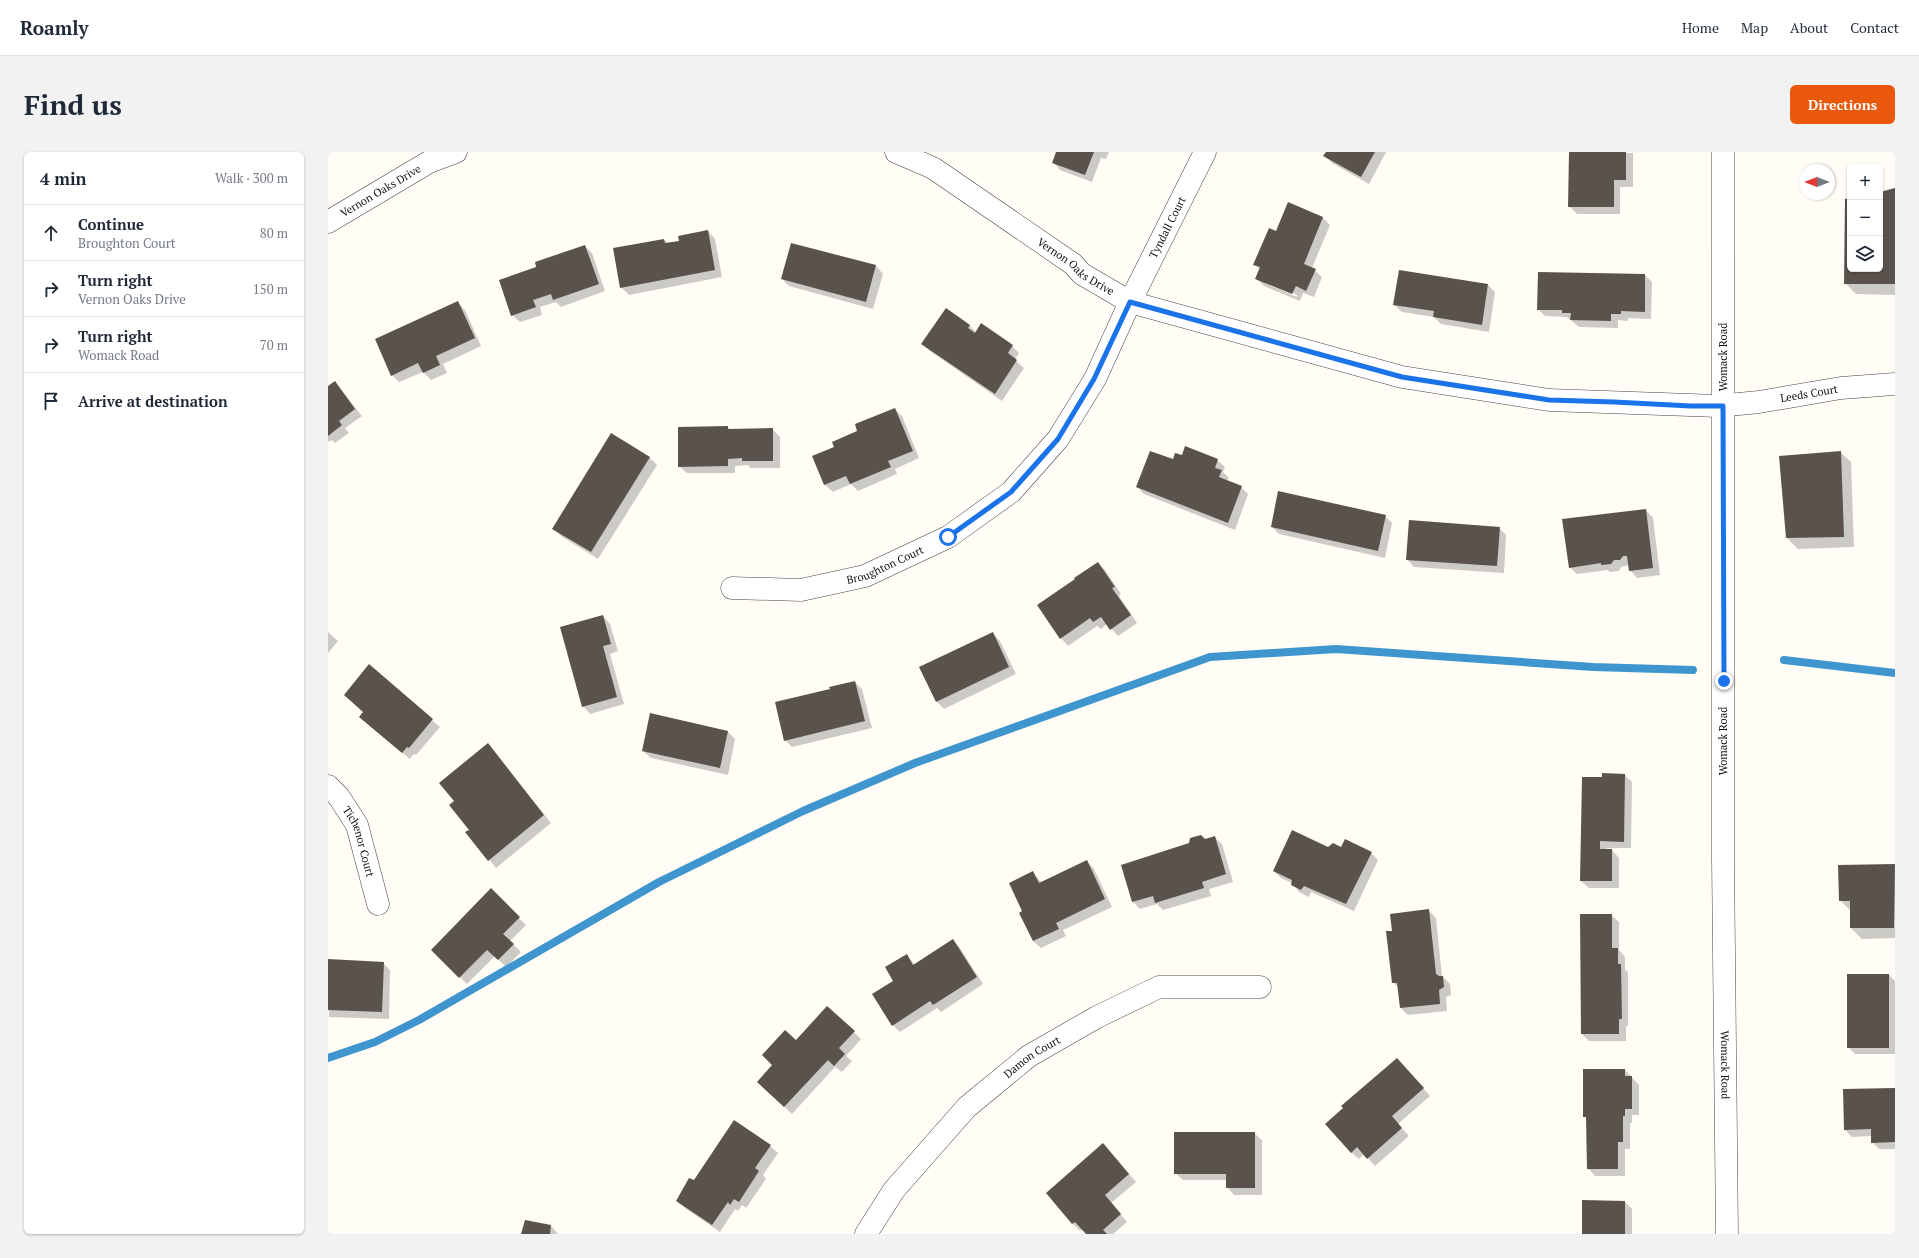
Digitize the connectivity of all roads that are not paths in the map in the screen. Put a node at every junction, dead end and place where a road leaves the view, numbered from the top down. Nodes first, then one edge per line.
1 (456, 152) edge
2 (896, 152) edge
3 (1205, 152) edge
4 (1723, 152) edge
5 (328, 222) edge
6 (1130, 302) junction
7 (1895, 384) edge
8 (1723, 406) junction
9 (732, 588) dead end
10 (328, 786) edge
11 (378, 904) dead end
12 (1260, 987) dead end
13 (866, 1234) edge
14 (1727, 1234) edge

1 - 5 street, Vernon Oaks Drive
2 - 6 street, Vernon Oaks Drive
3 - 6 street, Tyndall Court
4 - 8 street, Womack Road
6 - 8 street, Vernon Oaks Drive
6 - 9 street, Broughton Court
7 - 8 street, Leeds Court
8 - 14 street, Womack Road
10 - 11 street, Tichenor Court
12 - 13 street, Damon Court

